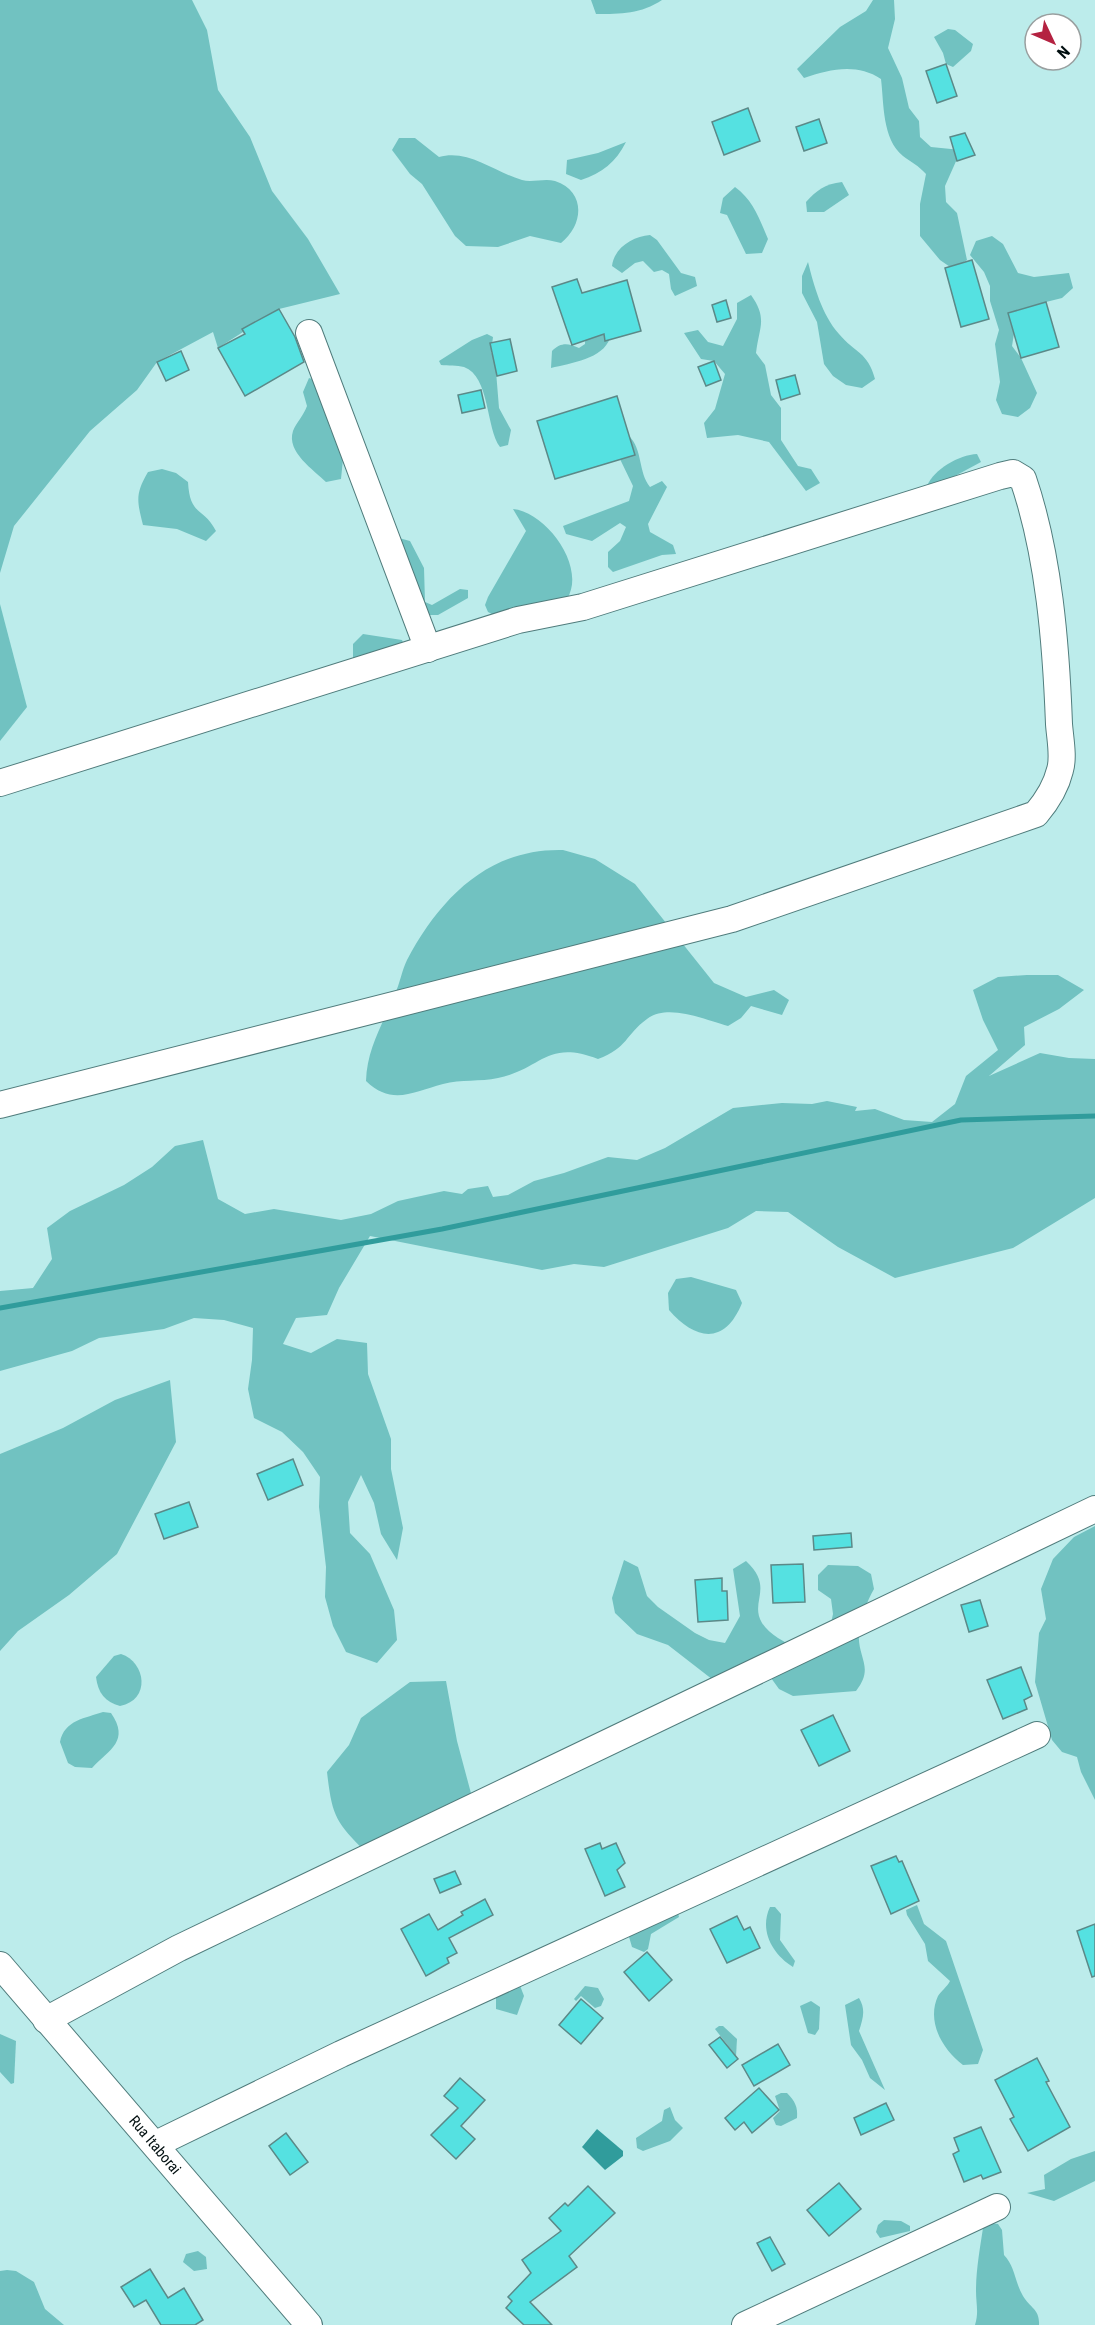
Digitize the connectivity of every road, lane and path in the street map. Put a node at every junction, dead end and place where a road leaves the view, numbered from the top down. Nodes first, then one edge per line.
1 (309, 333) dead end
2 (428, 649) junction
3 (0, 783) edge
4 (0, 1105) edge
5 (1095, 1509) edge
6 (1037, 1735) dead end
7 (0, 1965) edge
8 (46, 2019) junction
9 (156, 2144) junction
10 (997, 2207) dead end
11 (309, 2325) edge
12 (746, 2325) edge

1 - 2 street
2 - 3 street
2 - 4 street
5 - 8 street
6 - 9 street
7 - 8 street, Rua Itaborai
8 - 9 street, Rua Itaborai
9 - 11 street, Rua Itaborai
10 - 12 street

